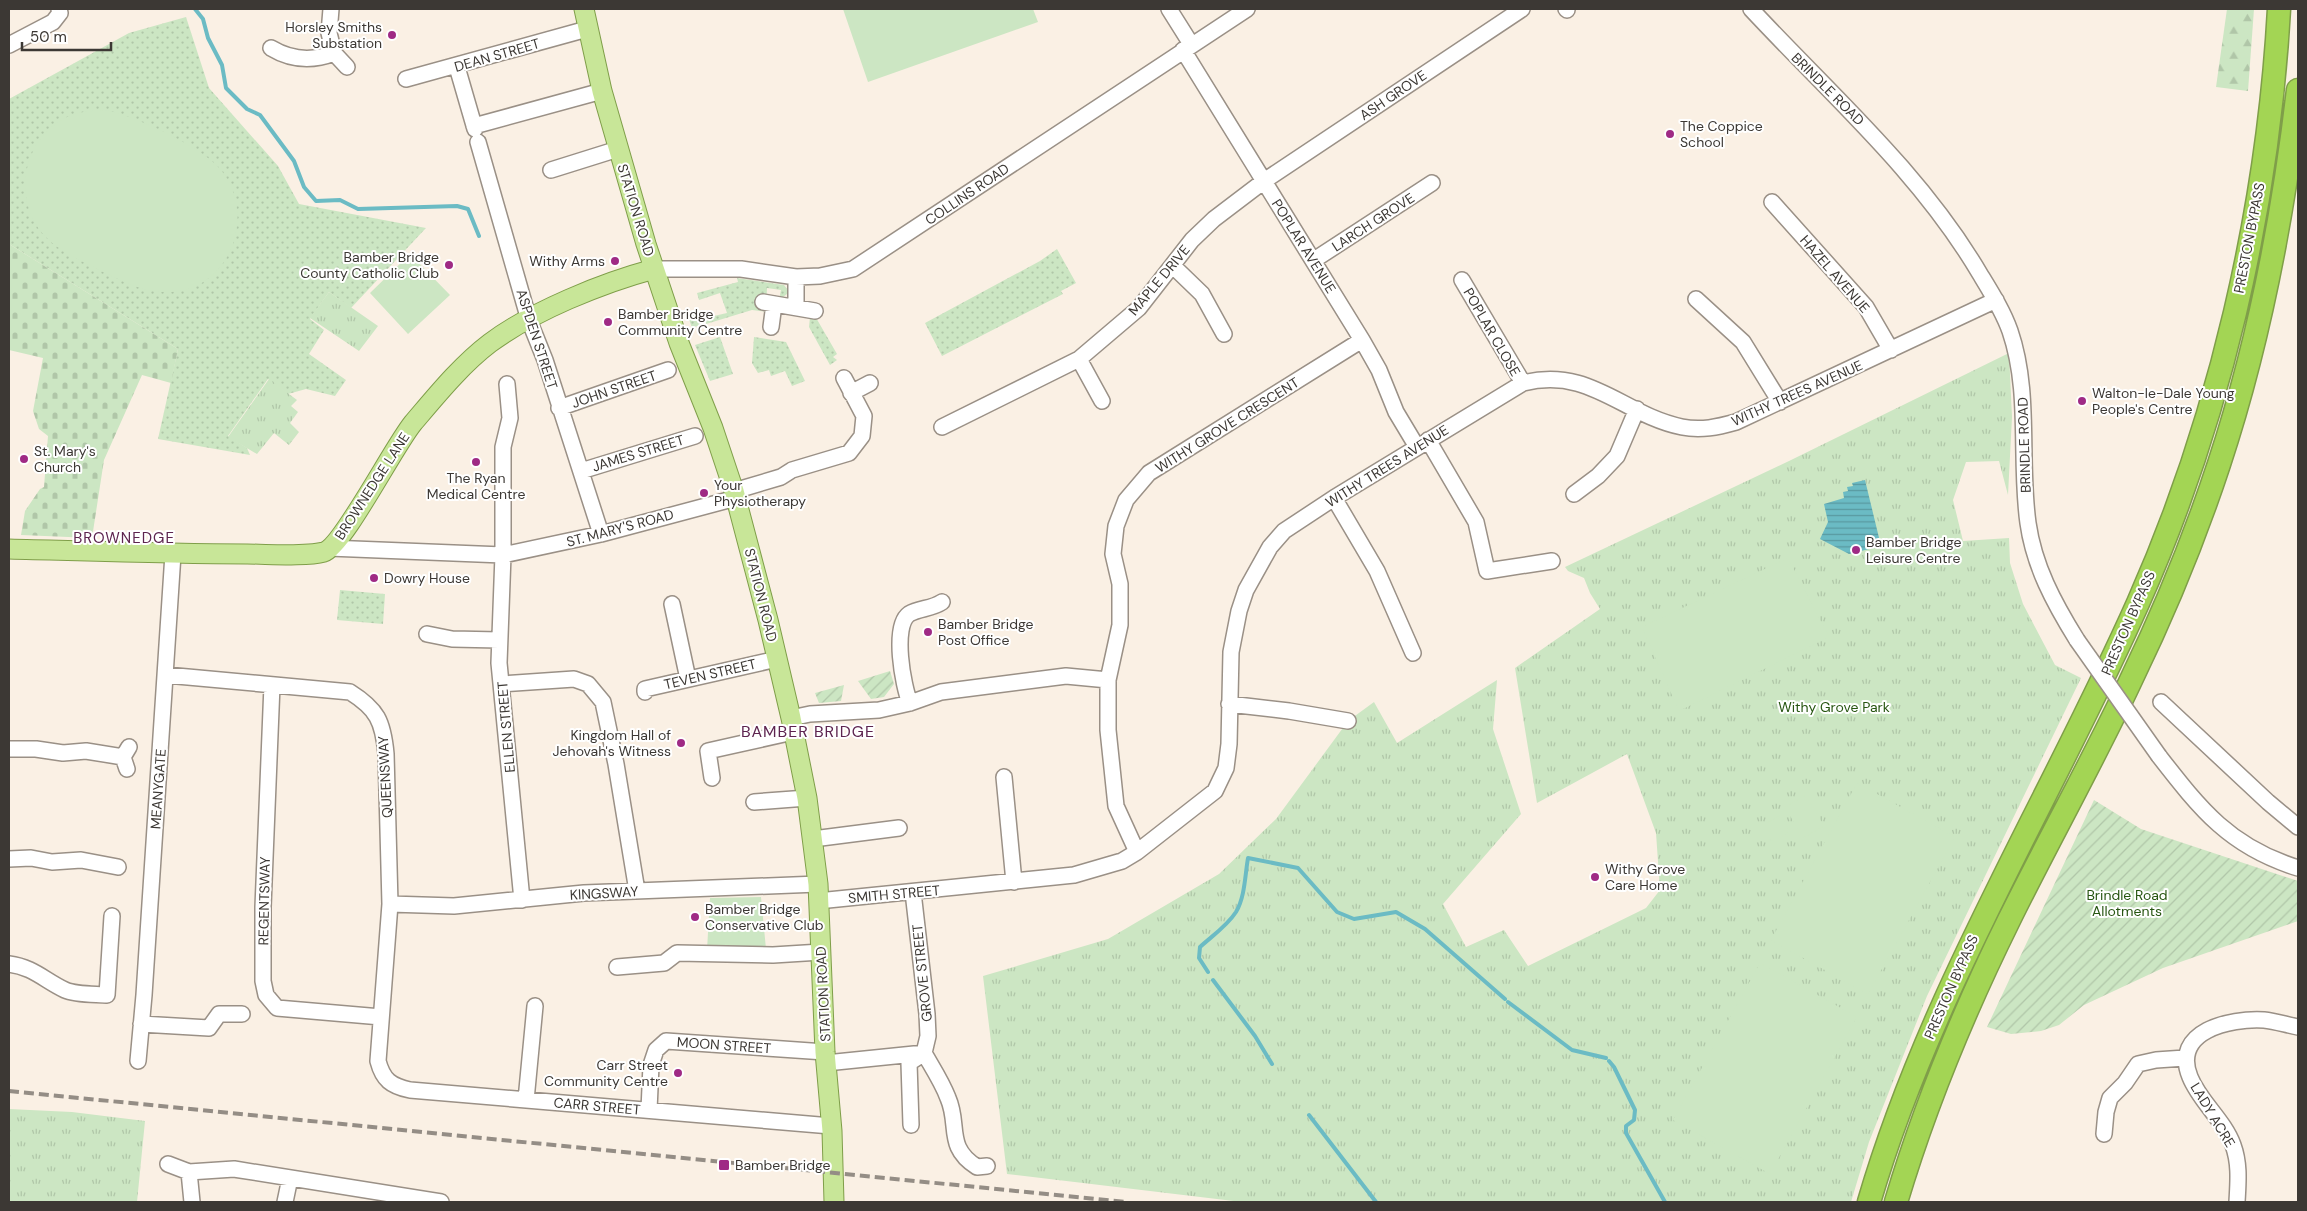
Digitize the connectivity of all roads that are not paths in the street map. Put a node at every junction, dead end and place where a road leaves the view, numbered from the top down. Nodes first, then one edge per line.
1 (59, 9) edge
2 (331, 9) edge
3 (584, 9) edge
4 (1169, 9) edge
5 (1247, 9) edge
6 (1522, 9) edge
7 (1750, 9) edge
8 (2279, 9) edge
9 (587, 29) junction
10 (9, 46) edge
11 (1187, 47) junction
12 (271, 48) dead end
13 (334, 53) junction
14 (457, 66) junction
15 (347, 67) dead end
16 (406, 79) dead end
17 (2298, 90) edge
18 (602, 91) junction
19 (476, 132) junction
20 (618, 150) junction
21 (551, 170) dead end
22 (1264, 181) junction
23 (1432, 183) dead end
24 (1772, 202) dead end
25 (1314, 260) junction
26 (1173, 266) junction
27 (654, 269) junction
28 (796, 277) junction
29 (1462, 280) dead end
30 (1696, 299) dead end
31 (1996, 300) junction
32 (796, 307) junction
33 (815, 311) dead end
34 (529, 320) junction
35 (771, 327) dead end
36 (1224, 334) dead end
37 (1362, 340) junction
38 (1891, 350) junction
39 (1079, 359) junction
40 (668, 370) dead end
41 (844, 378) dead end
42 (870, 383) dead end
43 (1523, 383) junction
44 (507, 384) dead end
45 (852, 392) junction
46 (1102, 401) dead end
47 (1780, 402) junction
48 (559, 408) junction
49 (1637, 409) junction
50 (942, 427) dead end
51 (695, 436) dead end
52 (1423, 444) junction
53 (580, 471) junction
54 (1574, 494) dead end
55 (735, 495) junction
56 (1334, 498) junction
57 (600, 534) junction
58 (329, 548) junction
59 (9, 549) edge
60 (173, 554) junction
61 (503, 555) junction
62 (1552, 561) dead end
63 (942, 602) dead end
64 (672, 604) dead end
65 (427, 634) dead end
66 (499, 640) junction
67 (1413, 653) dead end
68 (777, 660) junction
69 (166, 675) junction
70 (688, 679) junction
71 (1108, 680) junction
72 (502, 684) junction
73 (272, 685) junction
74 (645, 692) dead end
75 (2161, 702) dead end
76 (910, 703) junction
77 (1229, 704) junction
78 (1348, 721) dead end
79 (792, 725) junction
80 (9, 749) edge
81 (126, 758) dead end
82 (1004, 777) dead end
83 (712, 778) dead end
84 (807, 798) junction
85 (754, 802) dead end
86 (2298, 827) edge
87 (899, 828) dead end
88 (813, 839) junction
89 (1137, 852) junction
90 (9, 859) edge
91 (120, 866) dead end
92 (2298, 868) edge
93 (1014, 882) junction
94 (970, 886) joint
95 (637, 891) junction
96 (818, 892) junction
97 (913, 892) junction
98 (522, 900) junction
99 (390, 904) junction
100 (112, 916) dead end
101 (821, 952) junction
102 (9, 964) edge
103 (617, 967) dead end
104 (535, 1006) dead end
105 (242, 1014) dead end
106 (381, 1017) junction
107 (141, 1024) junction
108 (2298, 1027) edge
109 (924, 1053) junction
110 (826, 1058) junction
111 (2185, 1058) junction
112 (138, 1061) dead end
113 (378, 1061) joint
114 (526, 1100) junction
115 (649, 1110) junction
116 (911, 1125) dead end
117 (831, 1126) junction
118 (2104, 1134) dead end
119 (168, 1164) dead end
120 (987, 1166) dead end
121 (189, 1172) junction
122 (290, 1178) junction
123 (395, 1199) edge
124 (192, 1202) edge
125 (286, 1202) edge
126 (441, 1202) edge
127 (834, 1202) edge
128 (1869, 1202) edge
129 (1896, 1202) edge
130 (2237, 1202) edge

1 - 10 street
2 - 13 street
3 - 9 main road, STATION ROAD
4 - 11 street, POPLAR AVENUE
5 - 11 street, COLLINS ROAD
6 - 22 street, ASH GROVE
7 - 31 street, BRINDLE ROAD
8 - 128 highway, PRESTON BYPASS
9 - 14 street, DEAN STREET
9 - 18 main road, STATION ROAD
11 - 22 street, POPLAR AVENUE
11 - 28 street, COLLINS ROAD
12 - 13 street
13 - 15 street
14 - 16 street, DEAN STREET
14 - 19 street, ASPDEN STREET
17 - 129 highway, PRESTON BYPASS
18 - 19 street
18 - 20 main road, STATION ROAD
19 - 34 street, ASPDEN STREET
20 - 21 street
20 - 27 main road, STATION ROAD
22 - 25 street, POPLAR AVENUE
22 - 26 street, MAPLE DRIVE
23 - 25 street, LARCH GROVE
24 - 38 street, HAZEL AVENUE
25 - 37 street, POPLAR AVENUE
26 - 36 street
26 - 39 street, MAPLE DRIVE
27 - 28 street, COLLINS ROAD
27 - 34 main road, BROWNEDGE LANE
27 - 55 main road, STATION ROAD
28 - 32 street
29 - 43 street, POPLAR CLOSE
30 - 47 street
31 - 38 street, WITHY TREES AVENUE
31 - 92 street, BRINDLE ROAD, bridge
32 - 33 street
32 - 35 street
34 - 48 street, ASPDEN STREET
34 - 58 main road, BROWNEDGE LANE
37 - 52 street, POPLAR AVENUE
37 - 71 street, WITHY GROVE CRESCENT
38 - 47 street, WITHY TREES AVENUE
39 - 46 street
39 - 50 street, MAPLE DRIVE
40 - 48 street, JOHN STREET
41 - 45 street, ST. MARY'S ROAD
42 - 45 street
43 - 49 street, WITHY TREES AVENUE
43 - 52 street, WITHY TREES AVENUE
44 - 61 street
45 - 55 street, ST. MARY'S ROAD
47 - 49 street, WITHY TREES AVENUE
48 - 53 street, ASPDEN STREET
49 - 54 street
51 - 53 street, JAMES STREET
52 - 56 street, WITHY TREES AVENUE
52 - 62 street, POPLAR AVENUE
53 - 57 street, ASPDEN STREET
55 - 57 street, ST. MARY'S ROAD
55 - 68 main road, STATION ROAD
56 - 67 street
56 - 77 street, WITHY TREES AVENUE
57 - 61 street, ST. MARY'S ROAD
58 - 60 main road, BROWNEDGE LANE
58 - 61 street, ST. MARY'S ROAD
59 - 60 main road, BROWNEDGE LANE
60 - 69 street, MEANYGATE
61 - 66 street, ELLEN STREET
63 - 76 street
64 - 70 street
65 - 66 street
66 - 72 street, ELLEN STREET
68 - 70 street, TEVEN STREET
68 - 79 main road, STATION ROAD
69 - 73 street, QUEENSWAY
69 - 107 street, MEANYGATE
70 - 74 street, TEVEN STREET
71 - 76 street
71 - 89 street, WITHY GROVE CRESCENT
72 - 95 street
72 - 98 street, ELLEN STREET
73 - 99 street, QUEENSWAY
73 - 106 street, REGENTSWAY
75 - 86 street
76 - 79 street
77 - 78 street
77 - 89 street, WITHY TREES AVENUE
79 - 83 street
79 - 84 main road, STATION ROAD
80 - 81 street
82 - 93 street
84 - 85 street
84 - 88 main road, STATION ROAD
87 - 88 street
88 - 96 main road, STATION ROAD
89 - 93 street, WITHY TREES AVENUE
90 - 91 street
93 - 94 street, WITHY TREES AVENUE
94 - 97 street, SMITH STREET
95 - 96 street, KINGSWAY
95 - 98 street, KINGSWAY
96 - 97 street, SMITH STREET
96 - 101 main road, STATION ROAD
97 - 109 street, GROVE STREET
98 - 99 street, KINGSWAY
99 - 106 street, QUEENSWAY
100 - 102 street
101 - 103 street
101 - 110 main road, STATION ROAD
104 - 114 street
105 - 107 street
106 - 113 street, QUEENSWAY
107 - 112 street, MEANYGATE
108 - 111 street
109 - 110 street
109 - 116 street
109 - 120 street
110 - 115 street, MOON STREET
110 - 117 main road, STATION ROAD
111 - 118 street
111 - 130 street, LADY ACRE
113 - 114 street, CARR STREET
114 - 115 street, CARR STREET
115 - 117 street, CARR STREET
117 - 127 main road, STATION ROAD
119 - 121 street
121 - 122 street
121 - 124 street
122 - 123 street
122 - 125 street
123 - 126 street

